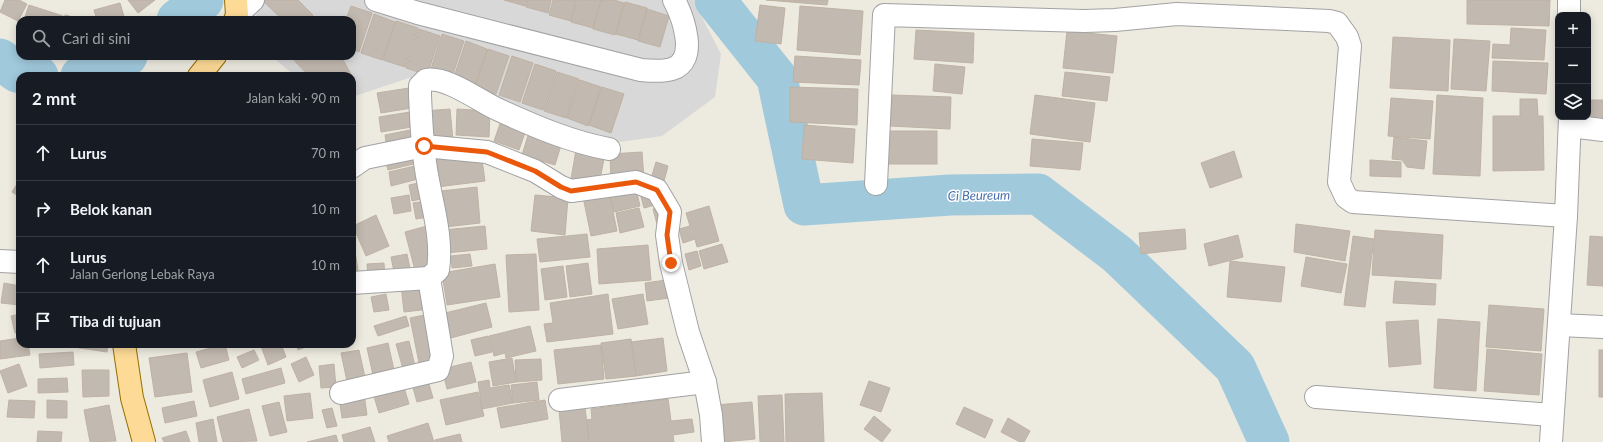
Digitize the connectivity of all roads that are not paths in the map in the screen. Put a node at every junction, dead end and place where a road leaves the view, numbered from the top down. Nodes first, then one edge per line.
1 (253, 0) edge
2 (376, 0) edge
3 (674, 0) edge
4 (1570, 0) edge
5 (885, 8) edge
6 (236, 12) edge
7 (1570, 12) edge
8 (212, 60) edge
9 (202, 72) edge
10 (1570, 122) edge
11 (1603, 130) edge
12 (424, 146) junction
13 (609, 150) dead end
14 (356, 164) edge
15 (876, 184) dead end
16 (1566, 216) junction
17 (0, 262) edge
18 (16, 262) edge
19 (429, 278) junction
20 (356, 283) edge
21 (1559, 325) junction
22 (1603, 326) edge
23 (125, 348) edge
24 (705, 382) junction
25 (340, 393) dead end
26 (1316, 397) dead end
27 (560, 400) dead end
28 (1552, 415) junction
29 (144, 442) edge
30 (713, 442) edge
31 (1550, 442) edge

1 - 6 street
2 - 3 street
4 - 7 street
5 - 15 street
5 - 16 street
8 - 9 main road
10 - 11 street
10 - 16 street
12 - 13 street
12 - 14 street
12 - 19 street
12 - 24 street
16 - 21 street
17 - 18 street
19 - 20 street
19 - 25 street
21 - 22 street
21 - 28 street
23 - 29 main road
24 - 27 street
24 - 30 street
26 - 28 street
28 - 31 street

